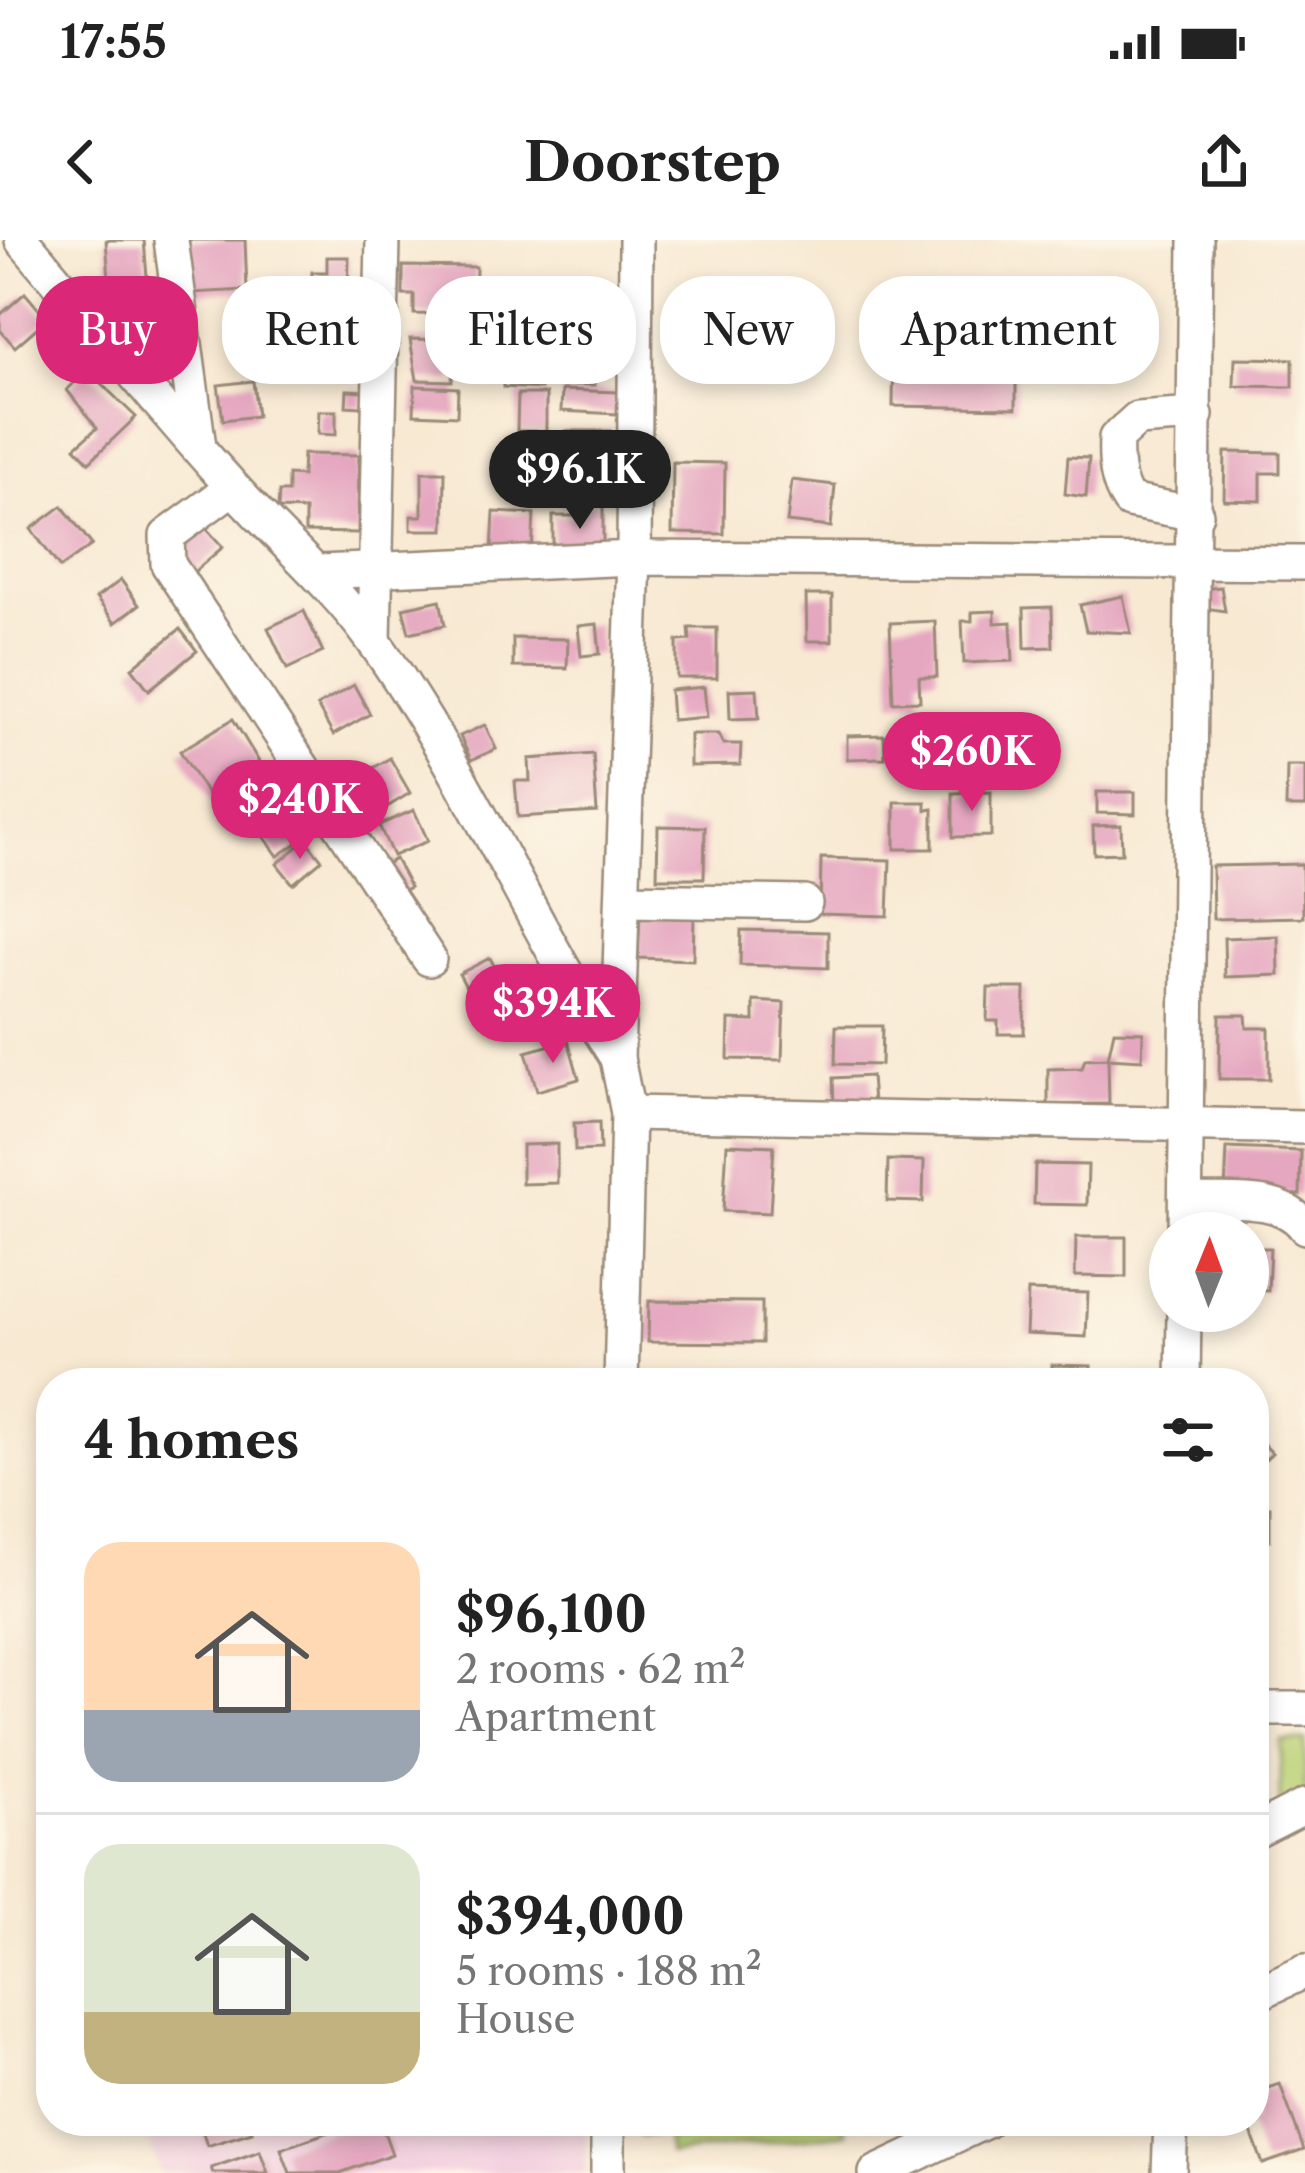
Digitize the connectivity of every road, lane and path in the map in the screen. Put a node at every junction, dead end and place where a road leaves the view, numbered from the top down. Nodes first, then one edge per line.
1 (22, 240) edge
2 (171, 240) edge
3 (382, 240) edge
4 (636, 240) edge
5 (1196, 240) edge
6 (1196, 416) junction
7 (200, 449) junction
8 (232, 488) junction
9 (1196, 514) junction
10 (634, 558) junction
11 (1195, 560) junction
12 (1305, 563) edge
13 (377, 565) junction
14 (320, 572) junction
15 (374, 641) junction
16 (626, 900) junction
17 (805, 903) dead end
18 (429, 959) dead end
19 (617, 1058) junction
20 (628, 1113) junction
21 (1187, 1125) junction
22 (1305, 1127) edge
23 (1185, 1212) edge
24 (1222, 1212) edge
25 (1305, 1227) edge
26 (1184, 1332) edge
27 (621, 1368) edge
28 (1183, 1368) edge
29 (1269, 1709) edge
30 (1305, 1709) edge
31 (1305, 1806) edge
32 (1269, 1824) edge
33 (1303, 1977) edge
34 (1269, 1989) edge
35 (608, 2136) edge
36 (954, 2136) edge
37 (1170, 2136) edge
38 (608, 2173) edge
39 (876, 2173) edge
40 (1169, 2173) edge

1 - 7 street
2 - 7 street
3 - 13 street
4 - 10 street
5 - 6 street
6 - 9 street
6 - 9 street
7 - 8 street
8 - 14 street
8 - 18 street
9 - 11 street
10 - 11 street
10 - 13 street
10 - 16 street
11 - 12 street
11 - 21 street
13 - 14 street
13 - 15 street
14 - 15 street
15 - 19 street
16 - 17 street
16 - 19 street
19 - 20 street
20 - 21 street
20 - 27 street
21 - 22 street
21 - 23 street
24 - 25 street
26 - 28 street
29 - 30 street
31 - 32 street
33 - 34 street
35 - 38 street
36 - 39 street
37 - 40 street

